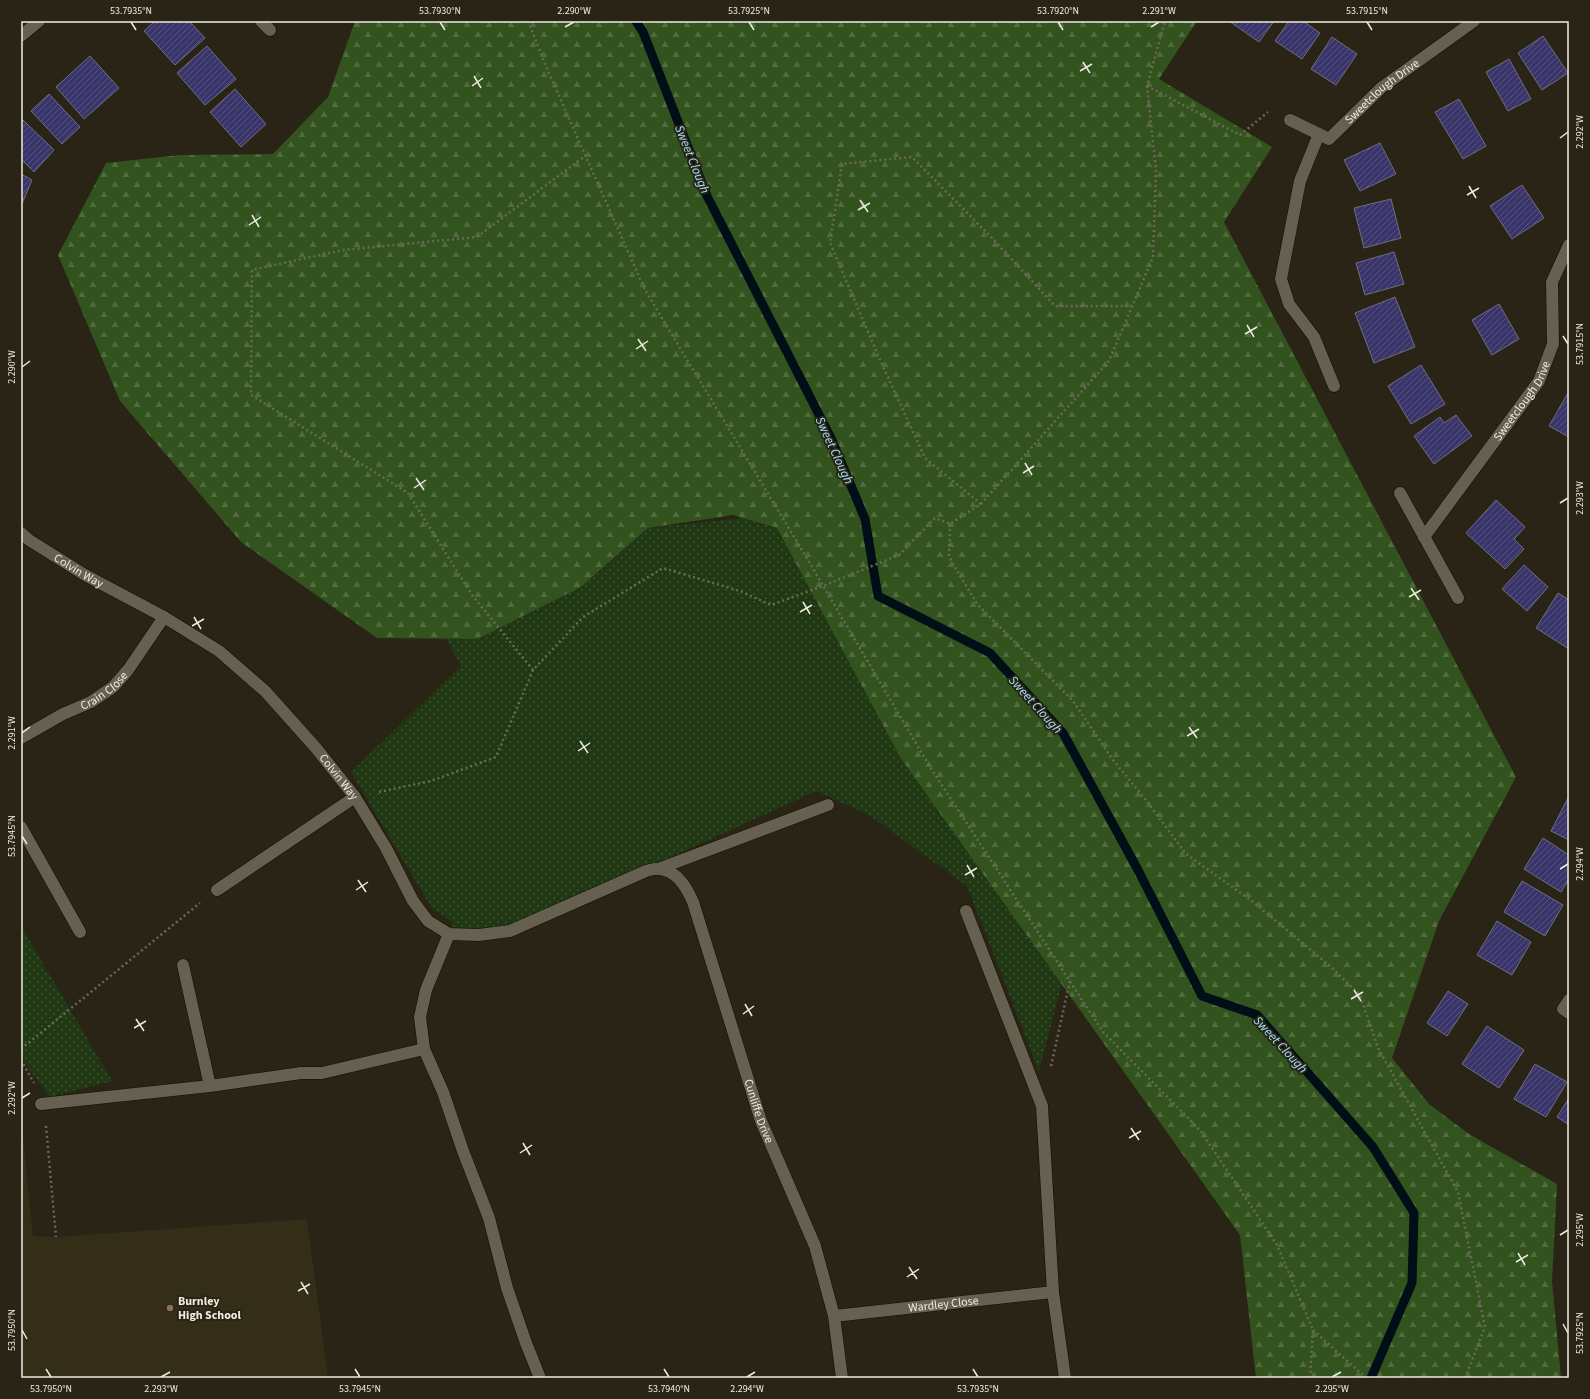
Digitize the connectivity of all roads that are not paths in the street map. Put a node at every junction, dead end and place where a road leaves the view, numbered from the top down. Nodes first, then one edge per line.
1 (39, 21) edge
2 (260, 21) edge
3 (1474, 21) edge
4 (270, 30) dead end
5 (21, 36) edge
6 (1290, 120) road end
7 (1319, 134) junction
8 (1569, 245) edge
9 (1334, 386) dead end
10 (1400, 492) dead end
11 (21, 533) edge
12 (1424, 537) junction
13 (1458, 598) dead end
14 (164, 617) junction
15 (21, 738) edge
16 (355, 797) junction
17 (828, 805) dead end
18 (21, 827) edge
19 (652, 870) junction
20 (217, 890) road end
21 (966, 911) dead end
22 (80, 932) dead end
23 (449, 934) junction
24 (183, 965) dead end
25 (1569, 1000) edge
26 (1569, 1012) edge
27 (424, 1049) junction
28 (210, 1086) junction
29 (41, 1104) road end
30 (1053, 1292) junction
31 (834, 1316) junction
32 (540, 1378) edge
33 (842, 1378) edge
34 (1065, 1378) edge

1 - 5 street
2 - 4 street
3 - 7 street, Sweetclough Drive
6 - 7 street, Sweetclough Drive
7 - 9 street
8 - 12 street, Sweetclough Drive
10 - 12 street
11 - 14 street, Colvin Way
12 - 13 street
14 - 15 street, Crain Close
14 - 16 street, Colvin Way
16 - 20 street
16 - 23 street, Colvin Way
17 - 19 street, Colvin Way
18 - 22 street
19 - 23 street, Colvin Way
19 - 31 street, Cunliffe Drive
21 - 30 street
23 - 27 street
24 - 28 street
25 - 26 street
27 - 28 street
27 - 32 street
28 - 29 street
30 - 31 street, Wardley Close
30 - 34 street
31 - 33 street, Cunliffe Drive

